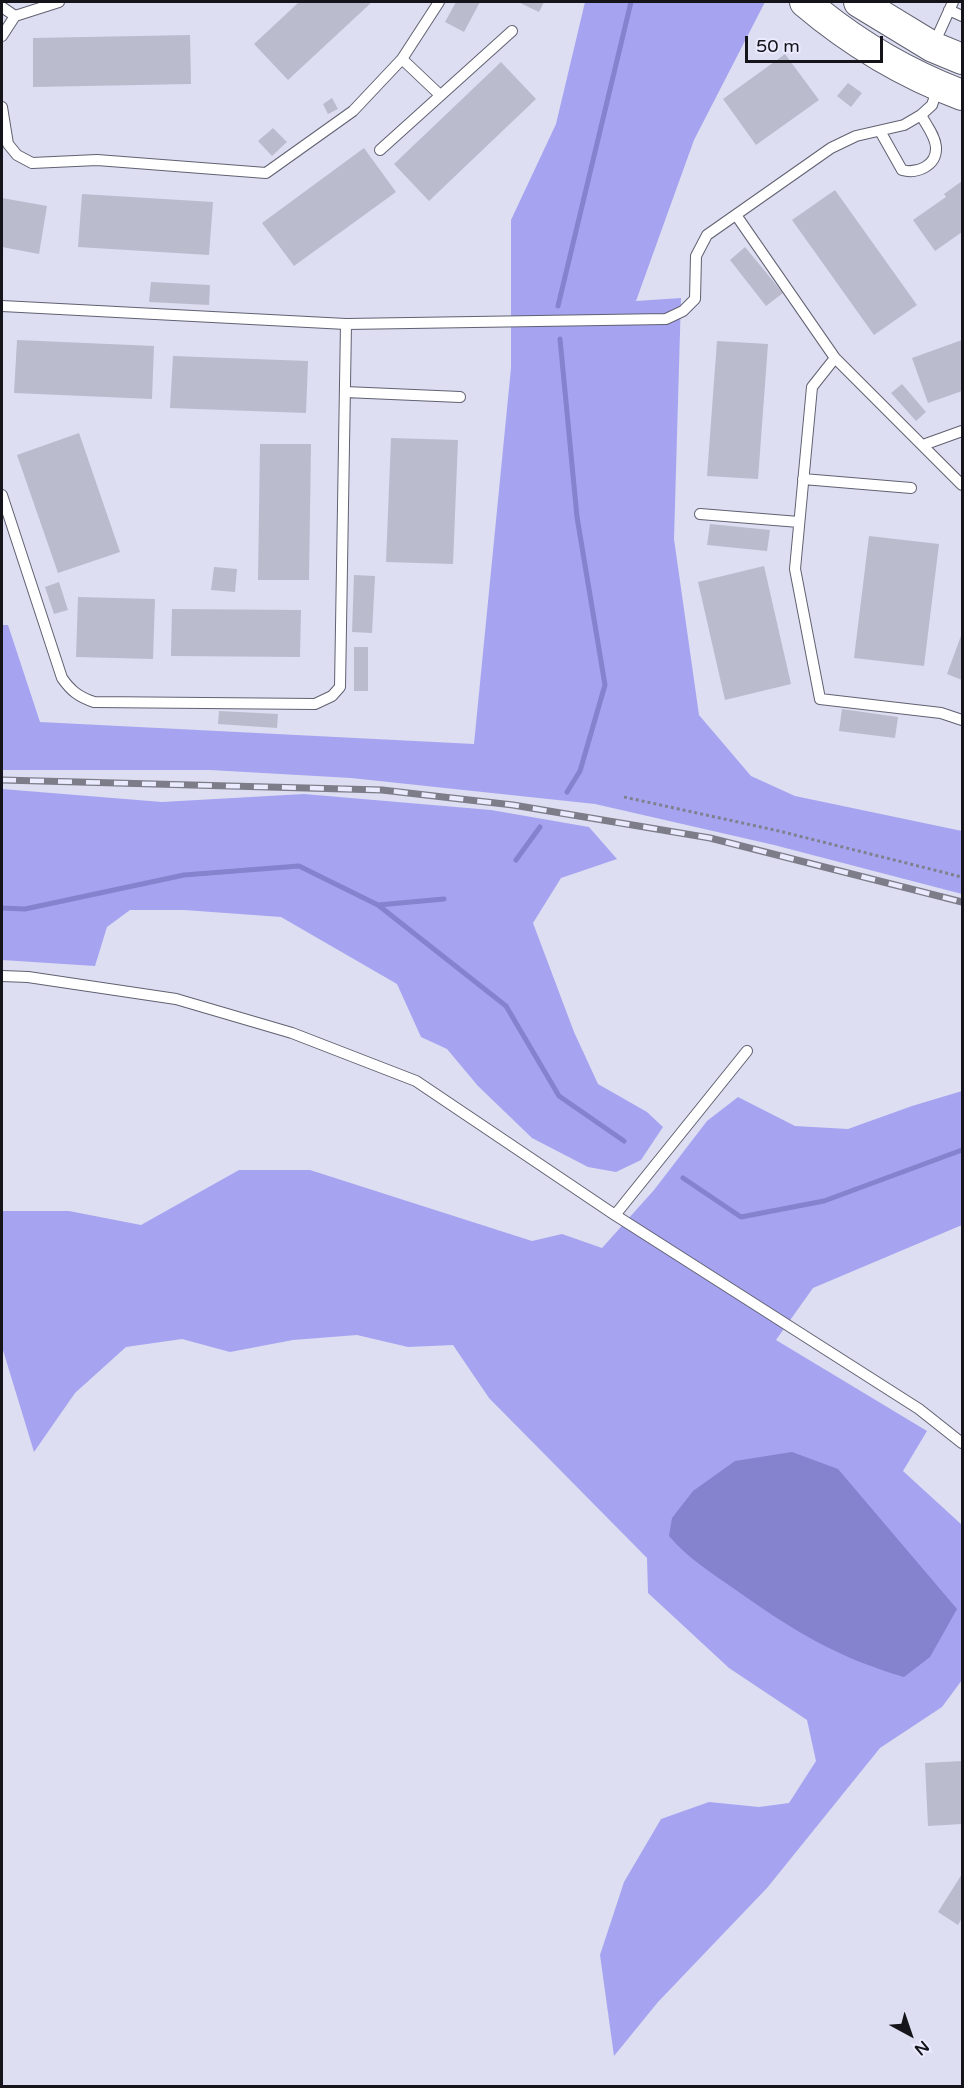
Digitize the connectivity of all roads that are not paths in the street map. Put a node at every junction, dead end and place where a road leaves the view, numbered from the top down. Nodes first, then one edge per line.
1 (59, 2) edge
2 (439, 2) edge
3 (805, 2) edge
4 (859, 2) edge
5 (951, 6) edge
6 (2, 7) edge
7 (15, 16) junction
8 (963, 16) edge
9 (512, 31) dead end
10 (2, 36) edge
11 (933, 47) junction
12 (402, 59) junction
13 (963, 59) edge
14 (950, 91) edge
15 (440, 95) junction
16 (2, 107) edge
17 (921, 115) junction
18 (880, 131) junction
19 (5, 144) edge
20 (380, 150) dead end
21 (736, 215) junction
22 (2, 306) edge
23 (346, 324) junction
24 (836, 358) junction
25 (345, 392) junction
26 (460, 397) dead end
27 (963, 431) edge
28 (923, 445) junction
29 (803, 479) junction
30 (963, 485) edge
31 (911, 488) dead end
32 (2, 495) edge
33 (700, 514) dead end
34 (799, 522) junction
35 (963, 720) edge
36 (2, 976) edge
37 (747, 1051) dead end
38 (615, 1215) junction
39 (963, 1443) edge

1 - 7 lane
2 - 12 lane
3 - 14 main road
4 - 11 main road
5 - 8 lane
5 - 11 lane
6 - 7 lane
7 - 10 lane
9 - 15 lane
11 - 13 main road
12 - 15 lane
12 - 19 lane
14 - 17 lane
15 - 20 lane
16 - 19 lane
17 - 18 lane
17 - 18 lane
18 - 21 lane
21 - 23 lane
21 - 24 lane
22 - 23 lane
23 - 25 lane
24 - 28 lane
24 - 29 lane
25 - 26 lane
25 - 32 lane
27 - 28 lane
28 - 30 lane
29 - 31 lane
29 - 34 lane
33 - 34 lane
34 - 35 lane
36 - 38 lane
37 - 38 lane
38 - 39 lane

